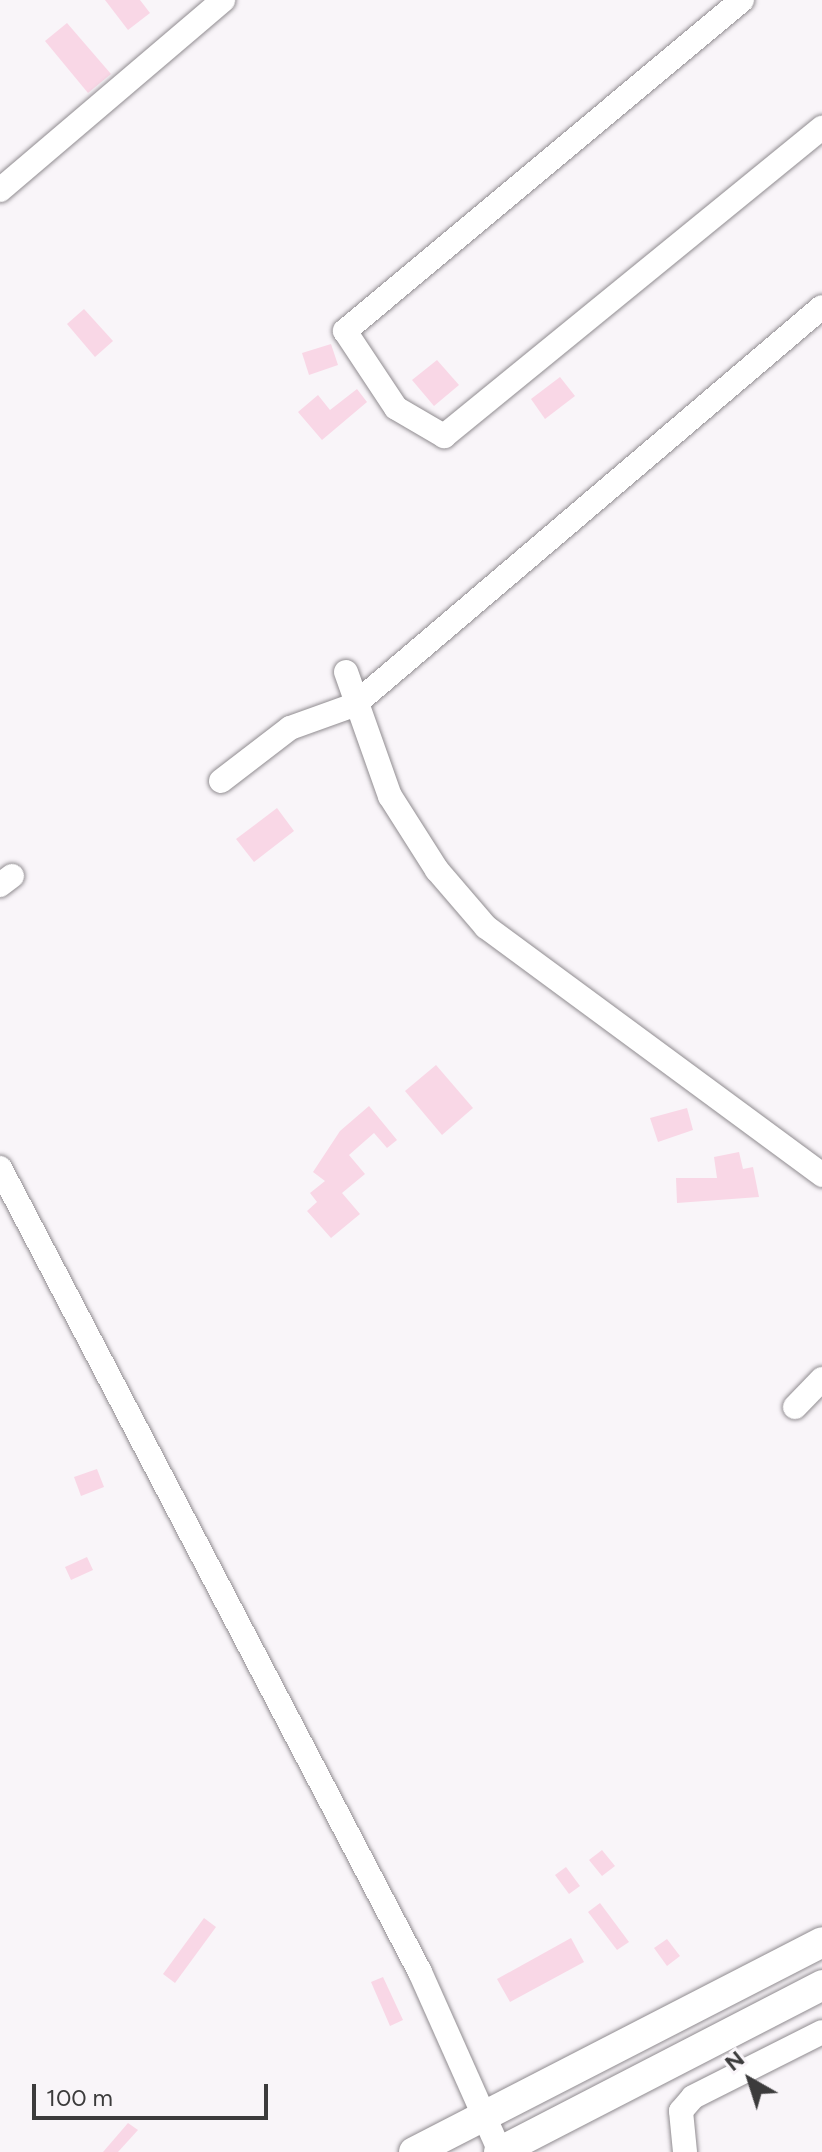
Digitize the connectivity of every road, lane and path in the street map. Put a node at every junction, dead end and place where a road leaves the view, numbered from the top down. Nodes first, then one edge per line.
1 (223, 0) edge
2 (742, 0) edge
3 (822, 128) edge
4 (0, 190) edge
5 (822, 307) edge
6 (346, 672) dead end
7 (354, 705) junction
8 (221, 781) dead end
9 (0, 1168) edge
10 (822, 1175) edge
11 (822, 1379) edge
12 (795, 1407) dead end
13 (822, 1942) edge
14 (822, 1985) edge
15 (822, 2032) edge
16 (487, 2115) junction
17 (414, 2152) edge
18 (499, 2152) edge
19 (685, 2152) edge

1 - 4 street
2 - 3 street
5 - 7 street
6 - 7 street
7 - 8 street
7 - 10 street
9 - 16 street
11 - 12 street
13 - 16 main road
14 - 18 main road
15 - 19 street
16 - 17 main road
16 - 18 street

